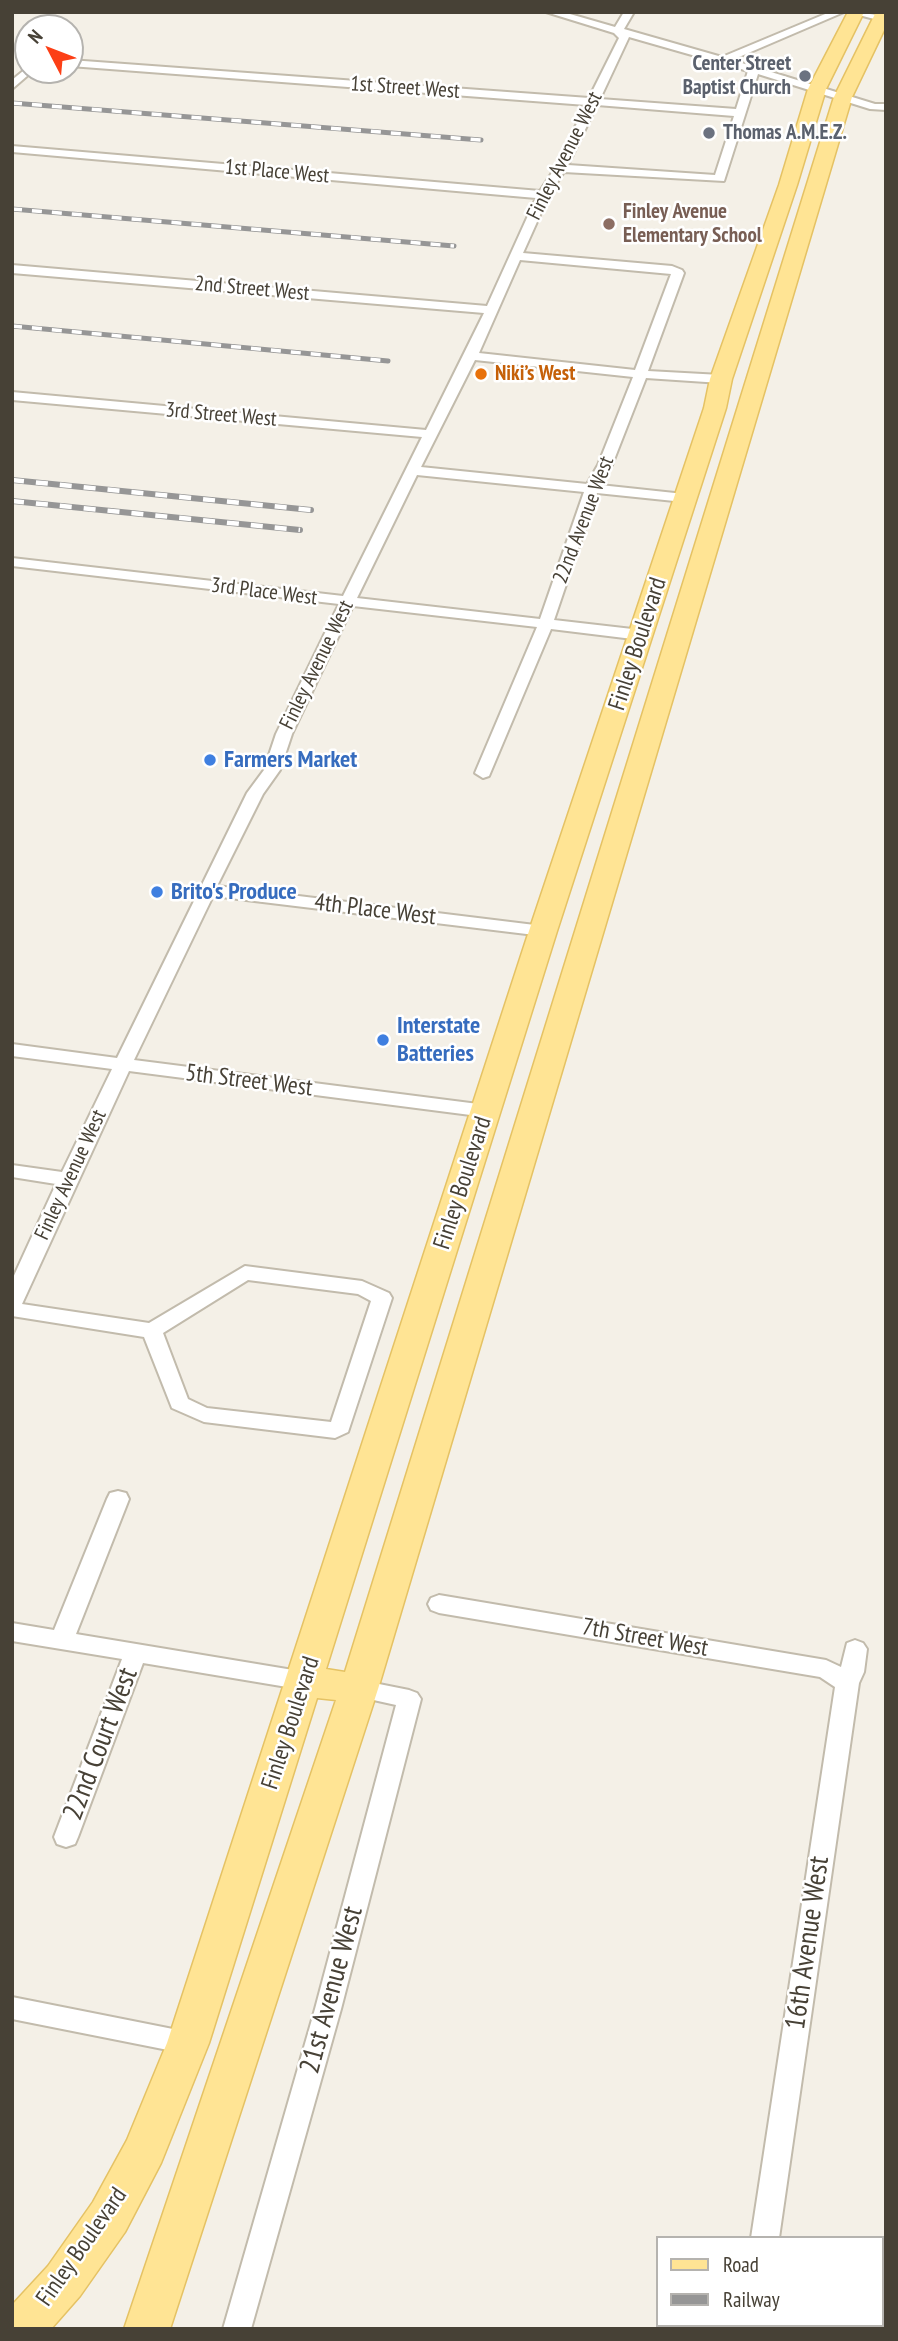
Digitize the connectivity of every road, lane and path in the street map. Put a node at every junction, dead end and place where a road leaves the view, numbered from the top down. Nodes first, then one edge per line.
1 (551, 12) edge
2 (629, 12) edge
3 (839, 12) edge
4 (873, 15) edge
5 (618, 32) junction
6 (723, 60) junction
7 (84, 64) edge
8 (754, 69) junction
9 (830, 93) junction
10 (593, 103) junction
11 (886, 107) edge
12 (741, 113) junction
13 (12, 149) edge
14 (561, 167) junction
15 (802, 186) junction
16 (543, 195) junction
17 (517, 256) junction
18 (12, 269) edge
19 (492, 310) junction
20 (471, 356) junction
21 (639, 374) junction
22 (721, 379) junction
23 (757, 383) junction
24 (12, 396) edge
25 (430, 434) junction
26 (413, 470) junction
27 (593, 488) junction
28 (684, 498) junction
29 (720, 502) junction
30 (12, 562) edge
31 (347, 601) junction
32 (545, 624) junction
33 (641, 635) junction
34 (679, 638) junction
35 (483, 773) dead end
36 (587, 801) junction
37 (629, 801) junction
38 (207, 890) junction
39 (543, 931) junction
40 (589, 934) junction
41 (12, 1050) edge
42 (124, 1064) junction
43 (485, 1111) junction
44 (533, 1119) junction
45 (12, 1171) edge
46 (68, 1179) junction
47 (12, 1303) edge
48 (12, 1309) edge
49 (152, 1331) junction
50 (118, 1499) dead end
51 (439, 1604) dead end
52 (12, 1632) edge
53 (62, 1640) junction
54 (855, 1649) dead end
55 (136, 1652) junction
56 (305, 1681) junction
57 (846, 1683) junction
58 (359, 1689) junction
59 (66, 1837) dead end
60 (12, 2008) edge
61 (188, 2043) junction
62 (241, 2048) junction
63 (765, 2236) edge
64 (21, 2329) edge
65 (147, 2329) edge
66 (237, 2329) edge

1 - 5 street
2 - 5 street
3 - 6 street
4 - 9 main road, Finley Boulevard
5 - 6 street
5 - 10 street, Finley Avenue West
6 - 8 street
7 - 10 street, 1st Street West
8 - 9 street
8 - 12 street
9 - 11 street
9 - 15 main road, Finley Boulevard
10 - 12 street, 1st Street West
10 - 14 street, Finley Avenue West
12 - 14 street
13 - 16 street, 1st Place West
14 - 16 street, Finley Avenue West
15 - 22 main road, Finley Boulevard
15 - 23 main road, Finley Boulevard
16 - 17 street, Finley Avenue West
17 - 19 street, Finley Avenue West
17 - 21 street, 22nd Avenue West
18 - 19 street, 2nd Street West
19 - 20 street, Finley Avenue West
20 - 21 street
20 - 25 street, Finley Avenue West
21 - 22 street
21 - 27 street, 22nd Avenue West
22 - 23 main road
22 - 28 main road, Finley Boulevard
23 - 29 main road, Finley Boulevard
24 - 25 street, 3rd Street West
25 - 26 street, Finley Avenue West
26 - 27 street
26 - 31 street, Finley Avenue West
27 - 28 street
27 - 32 street, 22nd Avenue West
28 - 29 main road
28 - 33 main road, Finley Boulevard
29 - 34 main road, Finley Boulevard
30 - 31 street, 3rd Place West
31 - 32 street, 3rd Place West
31 - 38 street, Finley Avenue West
32 - 33 street, 3rd Place West
32 - 35 street, 22nd Avenue West
33 - 34 main road
33 - 36 main road, Finley Boulevard
34 - 37 main road, Finley Boulevard
36 - 37 main road
36 - 39 main road, Finley Boulevard
37 - 40 main road, Finley Boulevard
38 - 39 street, 4th Place West
38 - 42 street, Finley Avenue West
39 - 40 main road
39 - 43 main road, Finley Boulevard
40 - 44 main road, Finley Boulevard
41 - 42 street, 5th Street West
42 - 43 street, 5th Street West
42 - 46 street, Finley Avenue West
43 - 44 main road
43 - 56 main road, Finley Boulevard
44 - 58 main road, Finley Boulevard
45 - 46 street
46 - 47 street, Finley Avenue West
48 - 49 street
49 - 49 street
50 - 53 street
51 - 57 street, 7th Street West
52 - 53 street
53 - 55 street
54 - 57 street, 16th Avenue West
55 - 56 street
55 - 59 street, 22nd Court West
56 - 58 main road
56 - 61 main road, Finley Boulevard
57 - 63 street, 16th Avenue West
58 - 62 main road, Finley Boulevard
58 - 66 street, 21st Avenue West
60 - 61 street
61 - 62 main road
61 - 64 main road, Finley Boulevard
62 - 65 main road, Finley Boulevard

